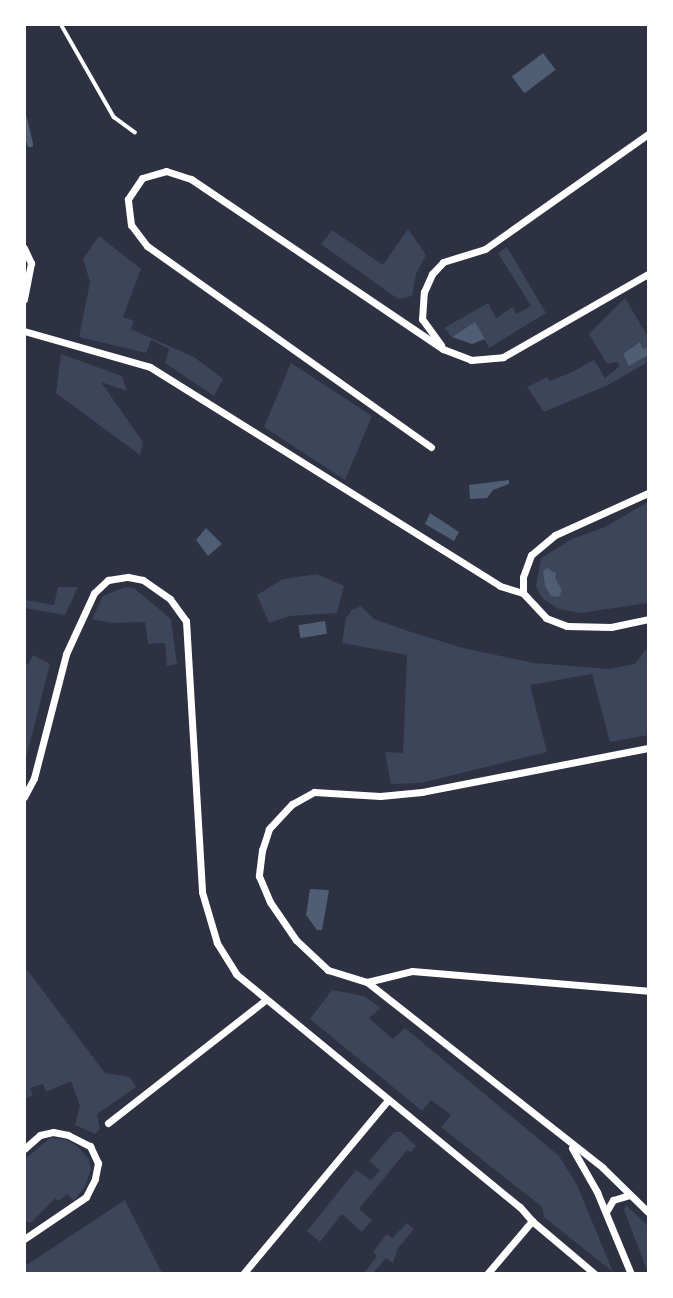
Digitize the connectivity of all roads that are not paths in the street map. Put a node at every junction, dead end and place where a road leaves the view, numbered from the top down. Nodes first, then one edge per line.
1 (649, 134) edge
2 (24, 248) edge
3 (649, 274) edge
4 (24, 299) edge
5 (24, 331) edge
6 (443, 349) junction
7 (430, 447) dead end
8 (649, 493) edge
9 (523, 593) junction
10 (649, 619) edge
11 (649, 748) edge
12 (24, 797) edge
13 (367, 982) junction
14 (649, 991) edge
15 (264, 1000) junction
16 (387, 1101) junction
17 (108, 1124) dead end
18 (570, 1144) junction
19 (24, 1149) edge
20 (629, 1195) junction
21 (606, 1212) junction
22 (649, 1212) edge
23 (532, 1221) junction
24 (24, 1239) edge
25 (243, 1273) edge
26 (487, 1273) edge
27 (596, 1273) edge
28 (631, 1273) edge

1 - 6 street
2 - 4 street
3 - 6 street
5 - 9 street
6 - 7 street
8 - 9 street
9 - 10 street
11 - 13 street
12 - 15 street
13 - 14 street
13 - 18 street
15 - 16 street
15 - 17 street
16 - 23 street
16 - 25 street
18 - 20 street
18 - 21 street
19 - 24 street
20 - 21 street
20 - 22 street
21 - 28 street
23 - 26 street
23 - 27 street

